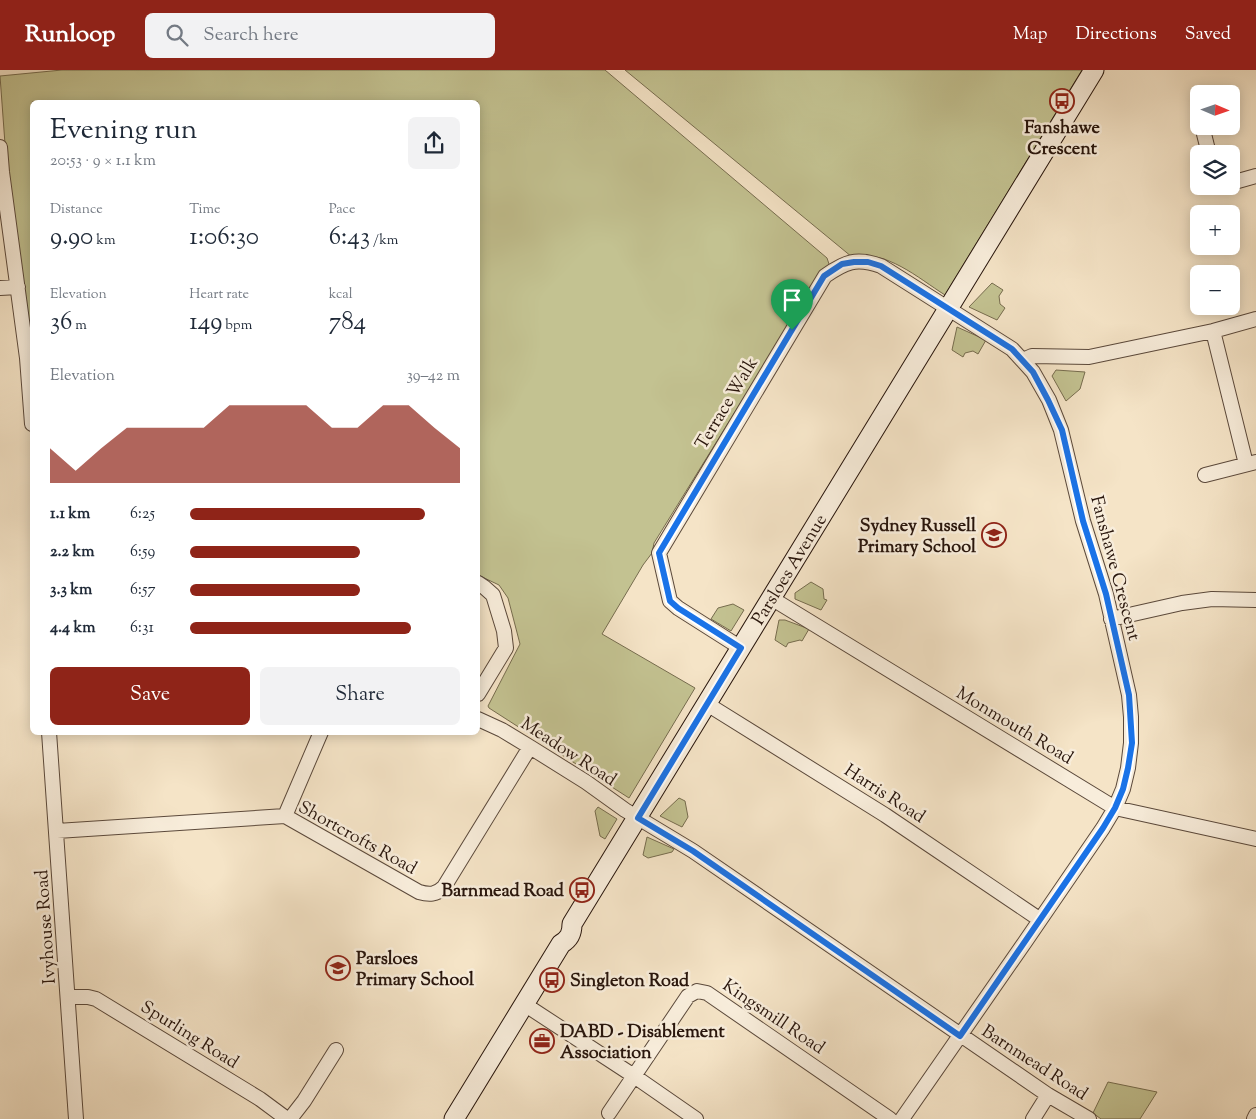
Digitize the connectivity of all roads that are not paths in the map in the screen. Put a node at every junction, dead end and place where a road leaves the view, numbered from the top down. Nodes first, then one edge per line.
1 (1094, 70) edge
2 (0, 147) edge
3 (1256, 176) edge
4 (1240, 180) edge
5 (18, 287) junction
6 (0, 288) edge
7 (948, 309) junction
8 (1256, 320) edge
9 (1213, 331) junction
10 (1023, 360) junction
11 (30, 396) edge
12 (1251, 463) edge
13 (1205, 475) dead end
14 (480, 585) edge
15 (772, 598) junction
16 (1256, 600) edge
17 (1111, 620) junction
18 (741, 648) junction
19 (480, 691) edge
20 (707, 704) junction
21 (480, 720) edge
22 (49, 735) edge
23 (320, 735) edge
24 (530, 748) junction
25 (1115, 808) junction
26 (285, 816) junction
27 (638, 818) junction
28 (57, 831) junction
29 (1256, 839) edge
30 (1039, 919) junction
31 (68, 997) junction
32 (524, 1004) junction
33 (960, 1036) junction
34 (336, 1050) dead end
35 (634, 1076) junction
36 (1048, 1095) junction
37 (609, 1113) dead end
38 (1256, 1114) edge
39 (76, 1119) edge
40 (288, 1119) edge
41 (454, 1119) edge
42 (696, 1119) edge
43 (890, 1119) edge
44 (902, 1119) edge
45 (1033, 1119) edge
46 (1089, 1119) edge
47 (1254, 1119) edge

1 - 7 street, Parsloes Avenue
2 - 5 street
3 - 4 street
5 - 6 street
5 - 11 street
7 - 10 street, Fanshawe Crescent
7 - 15 street, Parsloes Avenue
7 - 18 street, Terrace Walk
8 - 9 street
9 - 10 street
9 - 12 street
10 - 17 street, Fanshawe Crescent
12 - 13 street
14 - 19 street
15 - 18 street, Parsloes Avenue
15 - 25 street, Monmouth Road
16 - 17 street
17 - 25 street, Fanshawe Crescent
18 - 20 street, Parsloes Avenue
20 - 27 street, Parsloes Avenue
20 - 30 street, Harris Road
21 - 24 street, Meadow Road
22 - 28 street, Ivyhouse Road
23 - 26 street
24 - 26 street, Shortcrofts Road
24 - 27 street, Meadow Road
25 - 29 street, Monmouth Road
25 - 30 street, Fanshawe Crescent
26 - 28 street, Shortcrofts Road
27 - 32 street, Parsloes Avenue
27 - 33 street, Barnmead Road
28 - 31 street, Ivyhouse Road
30 - 33 street, Fanshawe Crescent
31 - 39 street, Ivyhouse Road
31 - 40 street, Spurling Road
32 - 35 street
32 - 41 street, Parsloes Avenue
33 - 36 street, Barnmead Road
33 - 44 street, Fanshawe Crescent
34 - 40 street
35 - 37 street, Kingsmill Road
35 - 42 street
35 - 43 street, Kingsmill Road
36 - 45 street
36 - 46 street, Barnmead Road
38 - 47 street

